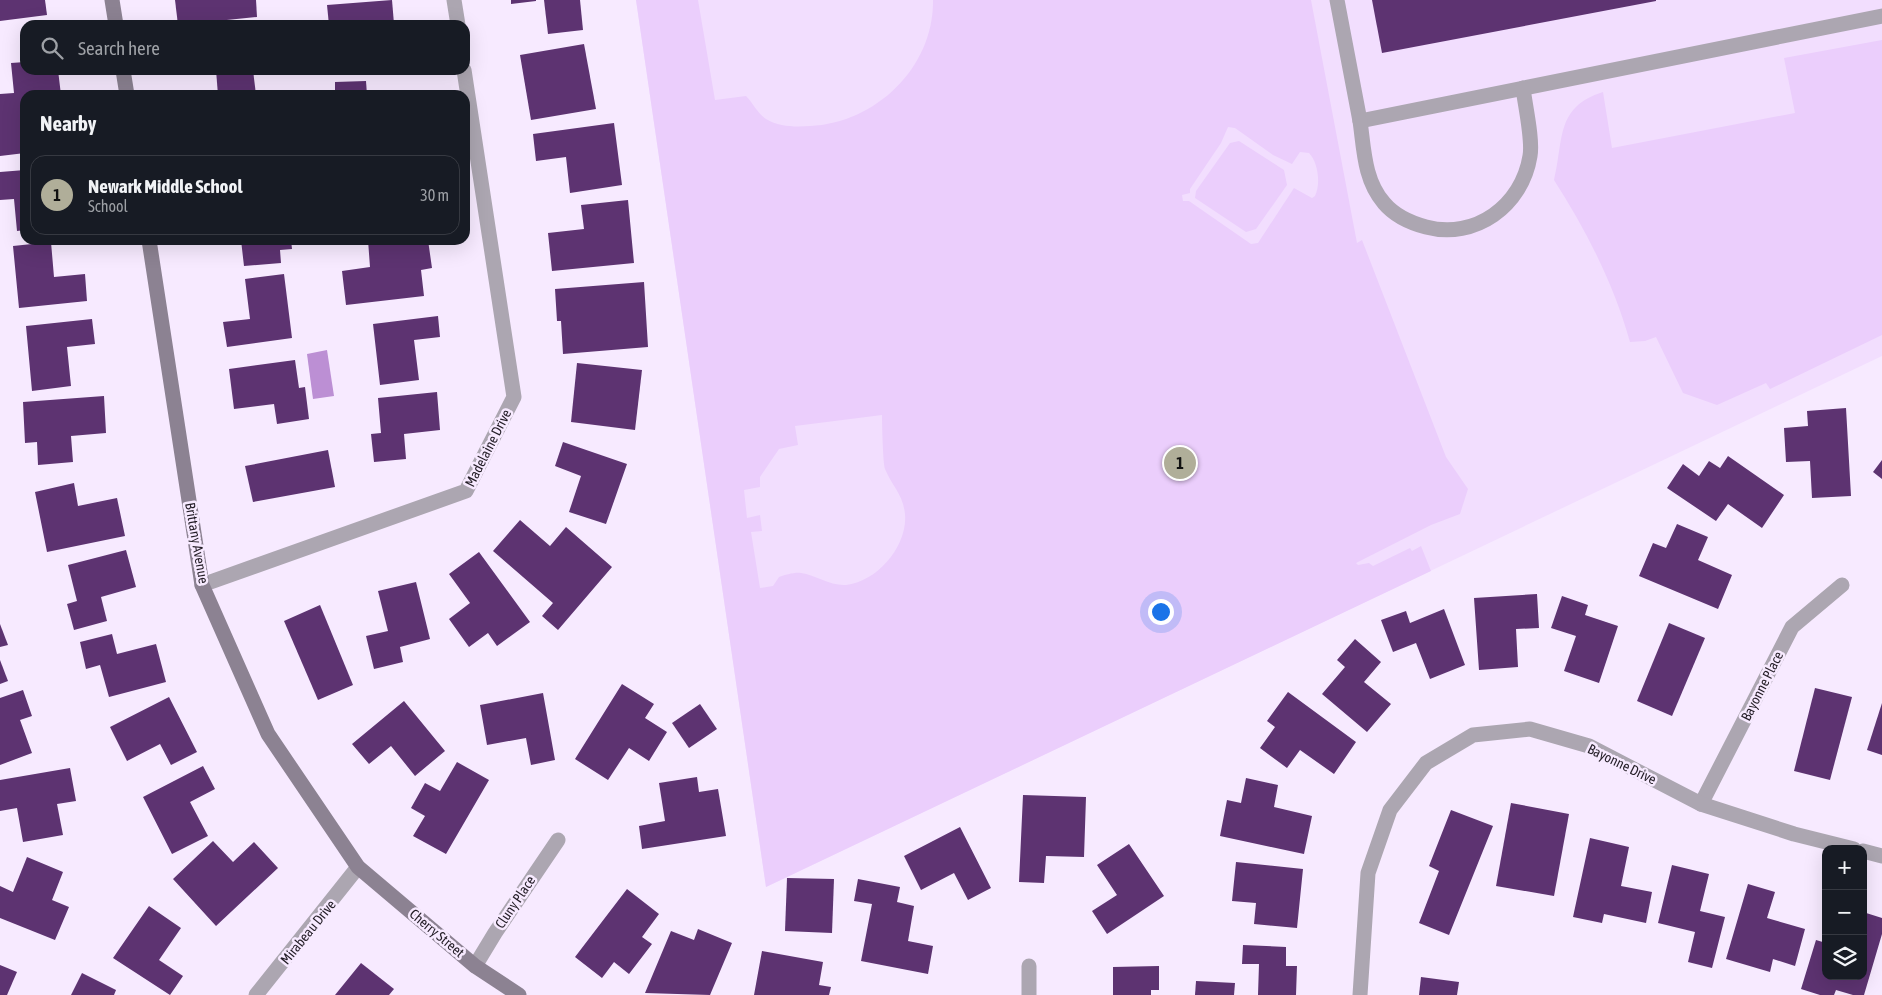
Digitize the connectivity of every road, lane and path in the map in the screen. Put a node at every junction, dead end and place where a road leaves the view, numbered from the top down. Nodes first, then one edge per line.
1 (112, 0) edge
2 (454, 0) edge
3 (1337, 0) edge
4 (1882, 16) edge
5 (115, 20) edge
6 (457, 20) edge
7 (124, 75) edge
8 (465, 75) edge
9 (1523, 88) junction
10 (126, 90) edge
11 (467, 90) edge
12 (470, 109) edge
13 (1360, 121) junction
14 (150, 245) edge
15 (202, 585) junction
16 (1842, 585) dead end
17 (1701, 804) junction
18 (558, 840) dead end
19 (1838, 845) edge
20 (1867, 852) edge
21 (1882, 856) edge
22 (358, 867) junction
23 (476, 966) junction
24 (1029, 966) dead end
25 (256, 995) edge
26 (519, 995) edge
27 (1029, 995) edge
28 (1360, 995) edge

1 - 5 street
2 - 6 street
3 - 13 street
4 - 9 street
7 - 10 street
8 - 11 street, Madelaine Drive
9 - 13 street
9 - 13 street
12 - 15 street, Madelaine Drive
14 - 15 street, Brittany Avenue
15 - 22 street, Brittany Avenue
16 - 17 street, Bayonne Place
17 - 19 street, Bayonne Drive
17 - 28 street, Bayonne Drive
18 - 23 street, Cluny Place
20 - 21 street
22 - 23 street, Cherry Street
22 - 25 street, Mirabeau Drive
23 - 26 street, Cherry Street
24 - 27 street

